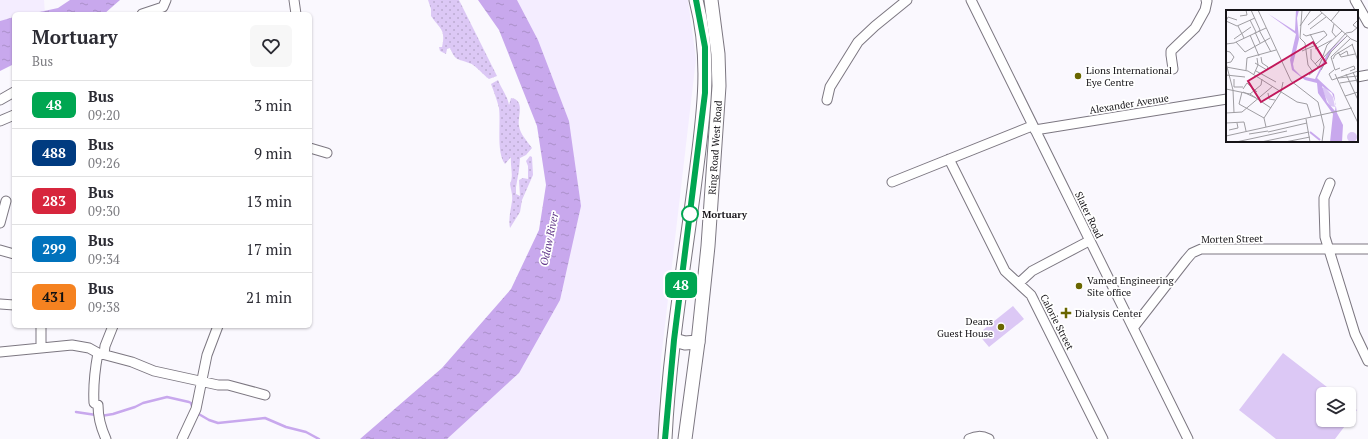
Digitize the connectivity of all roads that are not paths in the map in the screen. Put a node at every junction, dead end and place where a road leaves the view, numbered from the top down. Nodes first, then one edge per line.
1 (294, 0) edge
2 (696, 0) edge
3 (711, 0) edge
4 (907, 0) edge
5 (971, 0) edge
6 (1206, 0) edge
7 (1356, 0) edge
8 (165, 7) edge
9 (149, 12) edge
10 (296, 12) edge
11 (1368, 23) edge
12 (1173, 69) dead end
13 (1368, 75) edge
14 (1358, 77) edge
15 (12, 93) edge
16 (0, 100) edge
17 (827, 100) dead end
18 (1226, 100) edge
19 (12, 116) edge
20 (0, 121) edge
21 (1034, 128) junction
22 (312, 149) edge
23 (327, 153) dead end
24 (949, 159) junction
25 (892, 182) dead end
26 (1330, 183) dead end
27 (7, 200) edge
28 (0, 223) edge
29 (1089, 241) junction
30 (1368, 249) edge
31 (0, 250) edge
32 (1328, 250) junction
33 (12, 253) edge
34 (1019, 283) junction
35 (0, 304) edge
36 (12, 305) edge
37 (41, 328) edge
38 (112, 328) edge
39 (217, 328) edge
40 (1133, 328) junction
41 (674, 340) junction
42 (698, 342) junction
43 (41, 347) junction
44 (0, 352) edge
45 (101, 353) junction
46 (1368, 362) edge
47 (202, 382) junction
48 (265, 395) dead end
49 (106, 439) edge
50 (182, 439) edge
51 (665, 439) edge
52 (685, 439) edge
53 (969, 439) edge
54 (989, 439) edge
55 (1103, 439) edge
56 (1188, 439) edge

1 - 10 street
2 - 41 main road, Ring Road West Road
3 - 42 main road, Ring Road West Road
4 - 17 street
5 - 21 street, Slater Road
6 - 12 street
7 - 11 street
8 - 9 street
13 - 14 street
15 - 16 street
18 - 21 street, Alexander Avenue
19 - 20 street
21 - 24 street, Alexander Avenue
21 - 29 street, Slater Road
22 - 23 street
24 - 25 street, Alexander Avenue
24 - 34 street, Calorie Street
26 - 32 street
27 - 28 street
29 - 34 street
29 - 40 street, Slater Road
30 - 32 street, Morten Street
31 - 33 street
32 - 40 street, Morten Street
32 - 46 street
34 - 55 street, Calorie Street
35 - 36 street
37 - 43 street
38 - 45 street
39 - 47 street
40 - 56 street, Slater Road
41 - 42 main road
41 - 51 main road, Ring Road West Road
42 - 52 main road, Ring Road West Road
43 - 44 street
43 - 45 street
45 - 47 street
45 - 49 street
47 - 48 street
47 - 50 street
53 - 54 street

